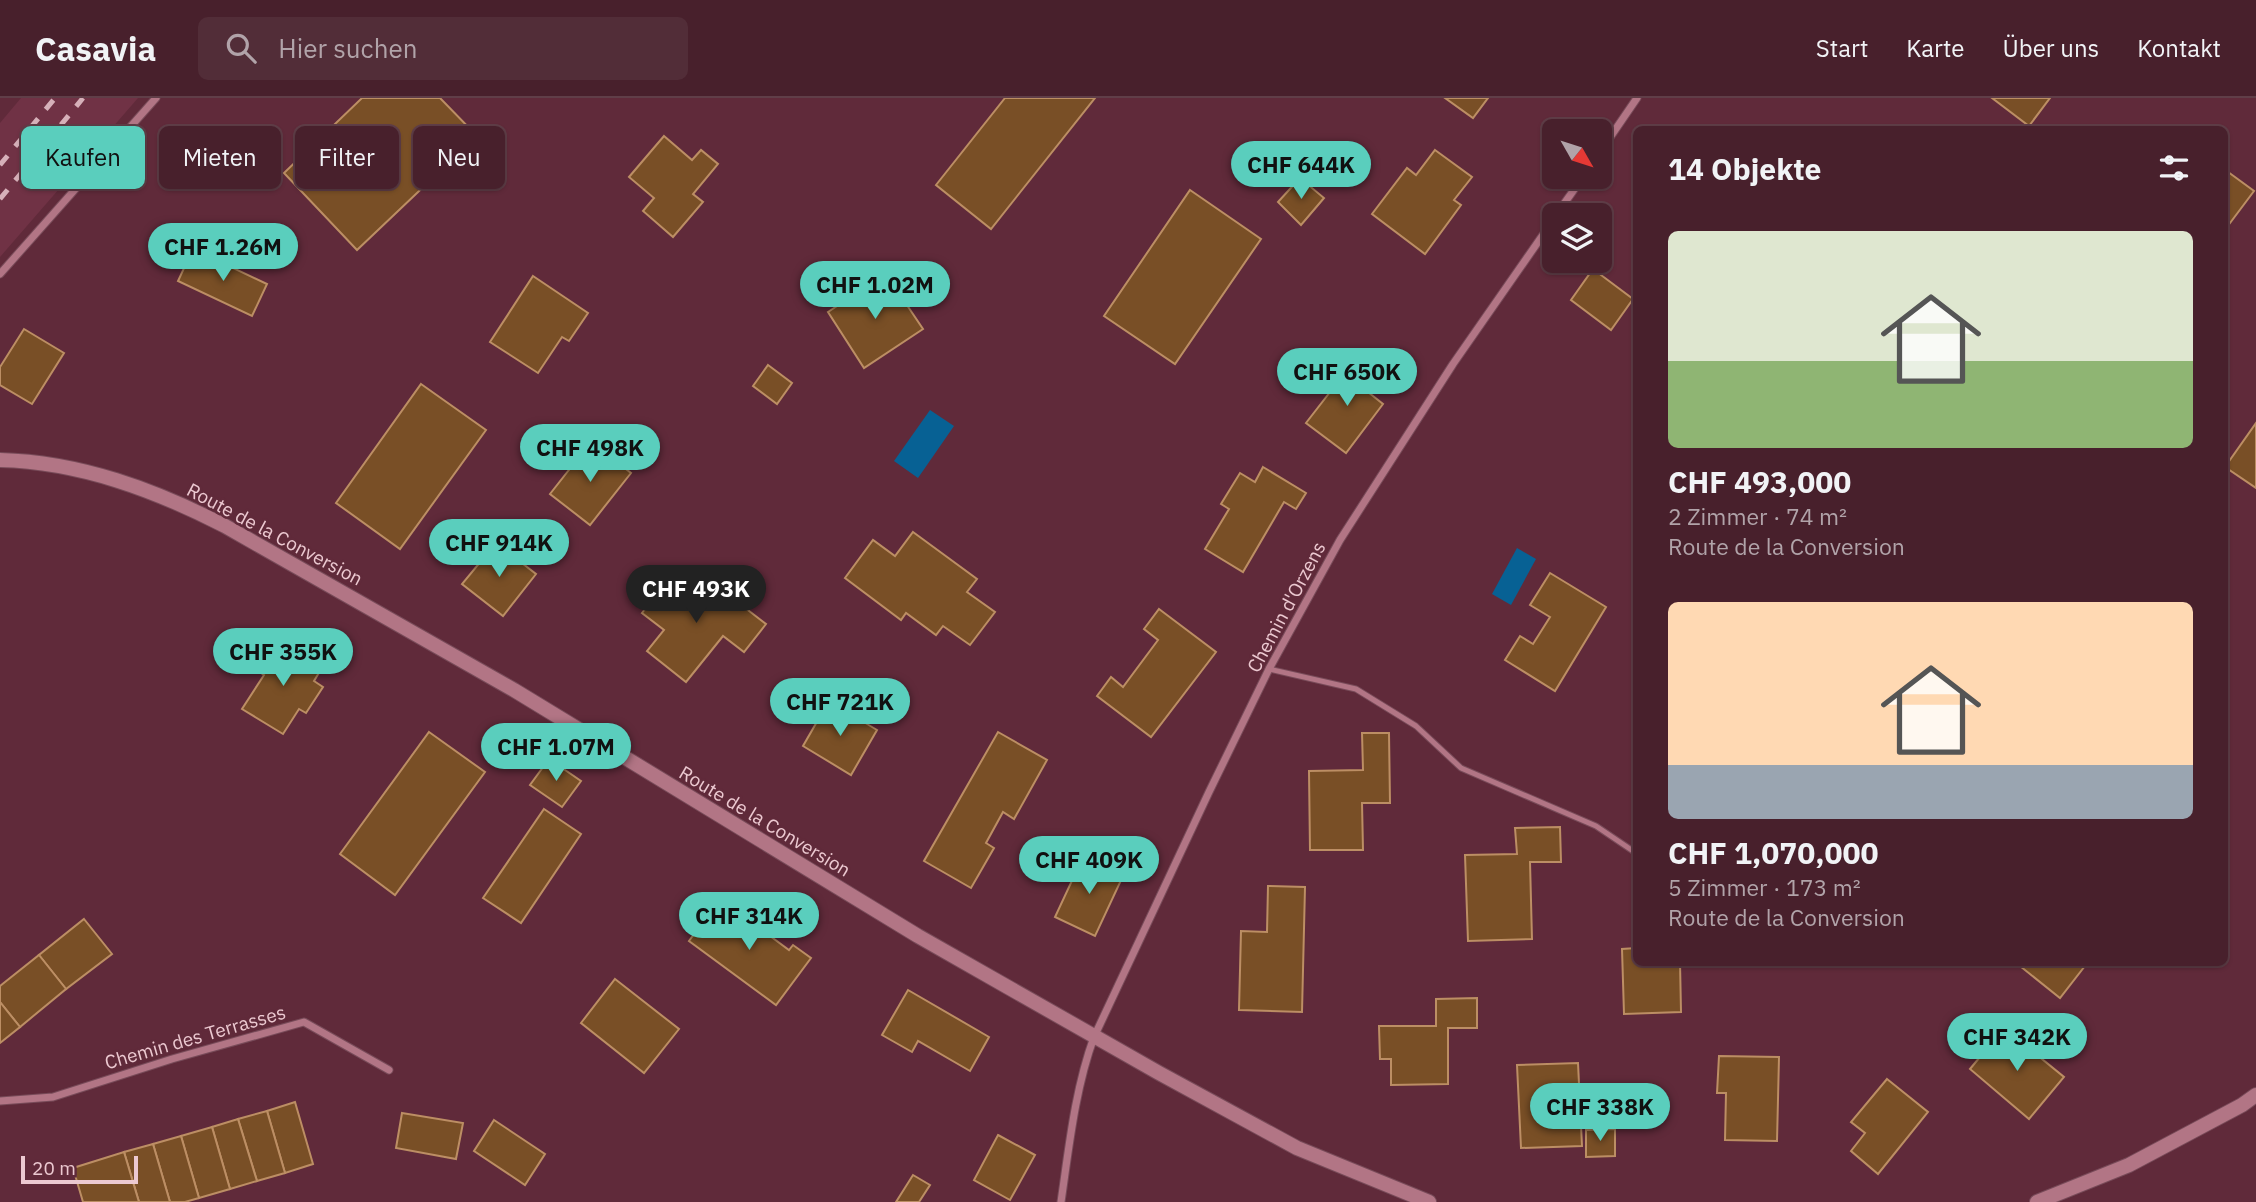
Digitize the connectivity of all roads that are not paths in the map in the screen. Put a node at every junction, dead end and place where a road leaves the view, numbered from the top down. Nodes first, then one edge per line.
1 (156, 98) edge
2 (1637, 98) edge
3 (1612, 134) edge
4 (1542, 236) edge
5 (0, 274) edge
6 (0, 460) edge
7 (1269, 669) junction
8 (1633, 851) edge
9 (1094, 1037) junction
10 (389, 1070) dead end
11 (2256, 1094) edge
12 (0, 1101) edge
13 (1060, 1202) edge
14 (1429, 1202) edge
15 (2037, 1202) edge

1 - 5 street
2 - 3 street
4 - 7 street, Chemin d'Orzens
6 - 9 main road, Route de la Conversion
7 - 8 lane
7 - 9 street, Chemin d'Orzens
9 - 13 street, Chemin d'Orzens
9 - 14 main road, Route de la Conversion
10 - 12 street, Chemin des Terrasses
11 - 15 main road

